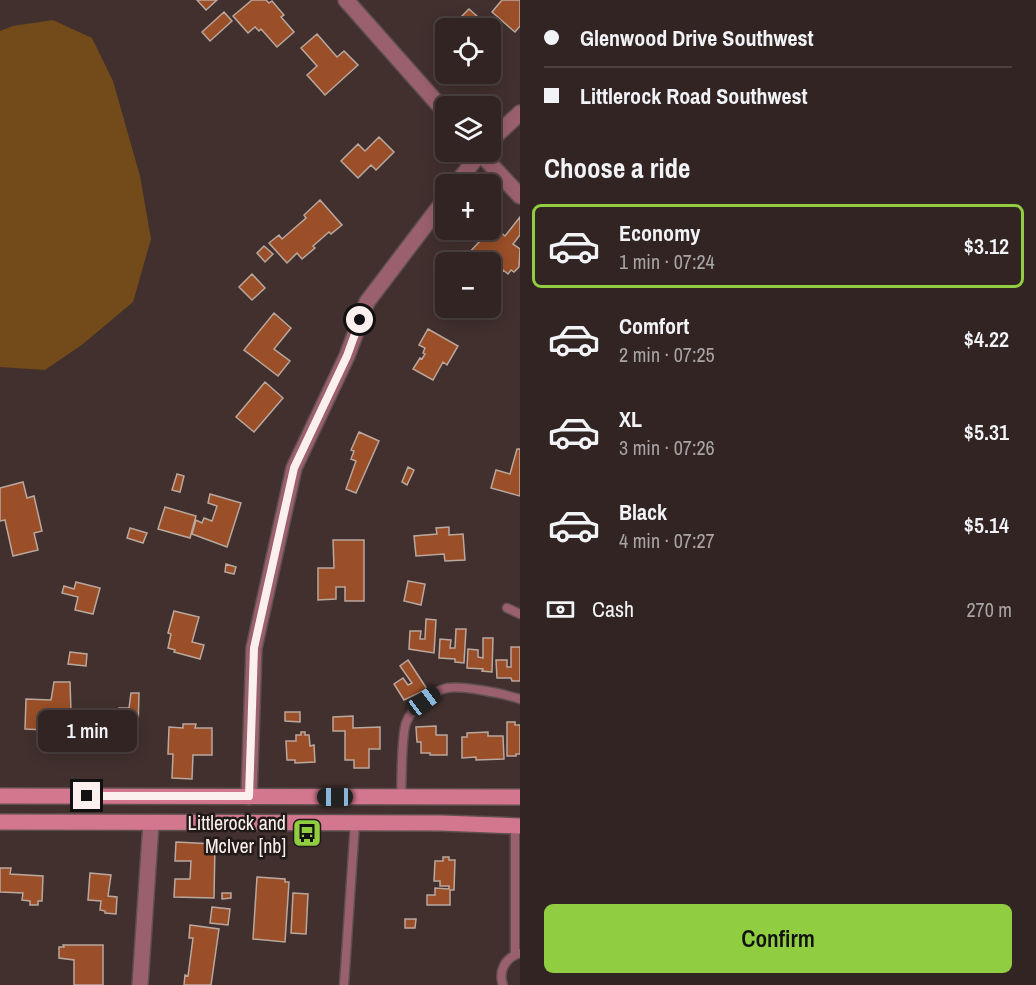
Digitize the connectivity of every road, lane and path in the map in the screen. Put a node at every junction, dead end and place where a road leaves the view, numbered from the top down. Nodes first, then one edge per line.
1 (346, 0) edge
2 (435, 101) edge
3 (520, 113) edge
4 (501, 131) edge
5 (489, 162) edge
6 (520, 196) edge
7 (435, 212) edge
8 (507, 608) dead end
9 (520, 614) edge
10 (520, 699) edge
11 (0, 796) edge
12 (249, 796) junction
13 (401, 797) junction
14 (520, 797) edge
15 (0, 822) edge
16 (151, 823) junction
17 (355, 823) junction
18 (518, 826) edge
19 (518, 954) edge
20 (140, 985) edge
21 (344, 985) edge
22 (503, 985) edge

1 - 2 street
3 - 4 street
5 - 6 street
7 - 12 street
8 - 9 lane
10 - 13 lane
11 - 12 main road
12 - 13 main road
13 - 14 main road
15 - 16 main road
16 - 17 main road
16 - 20 street
17 - 18 main road
17 - 21 lane
18 - 19 lane
19 - 22 lane

